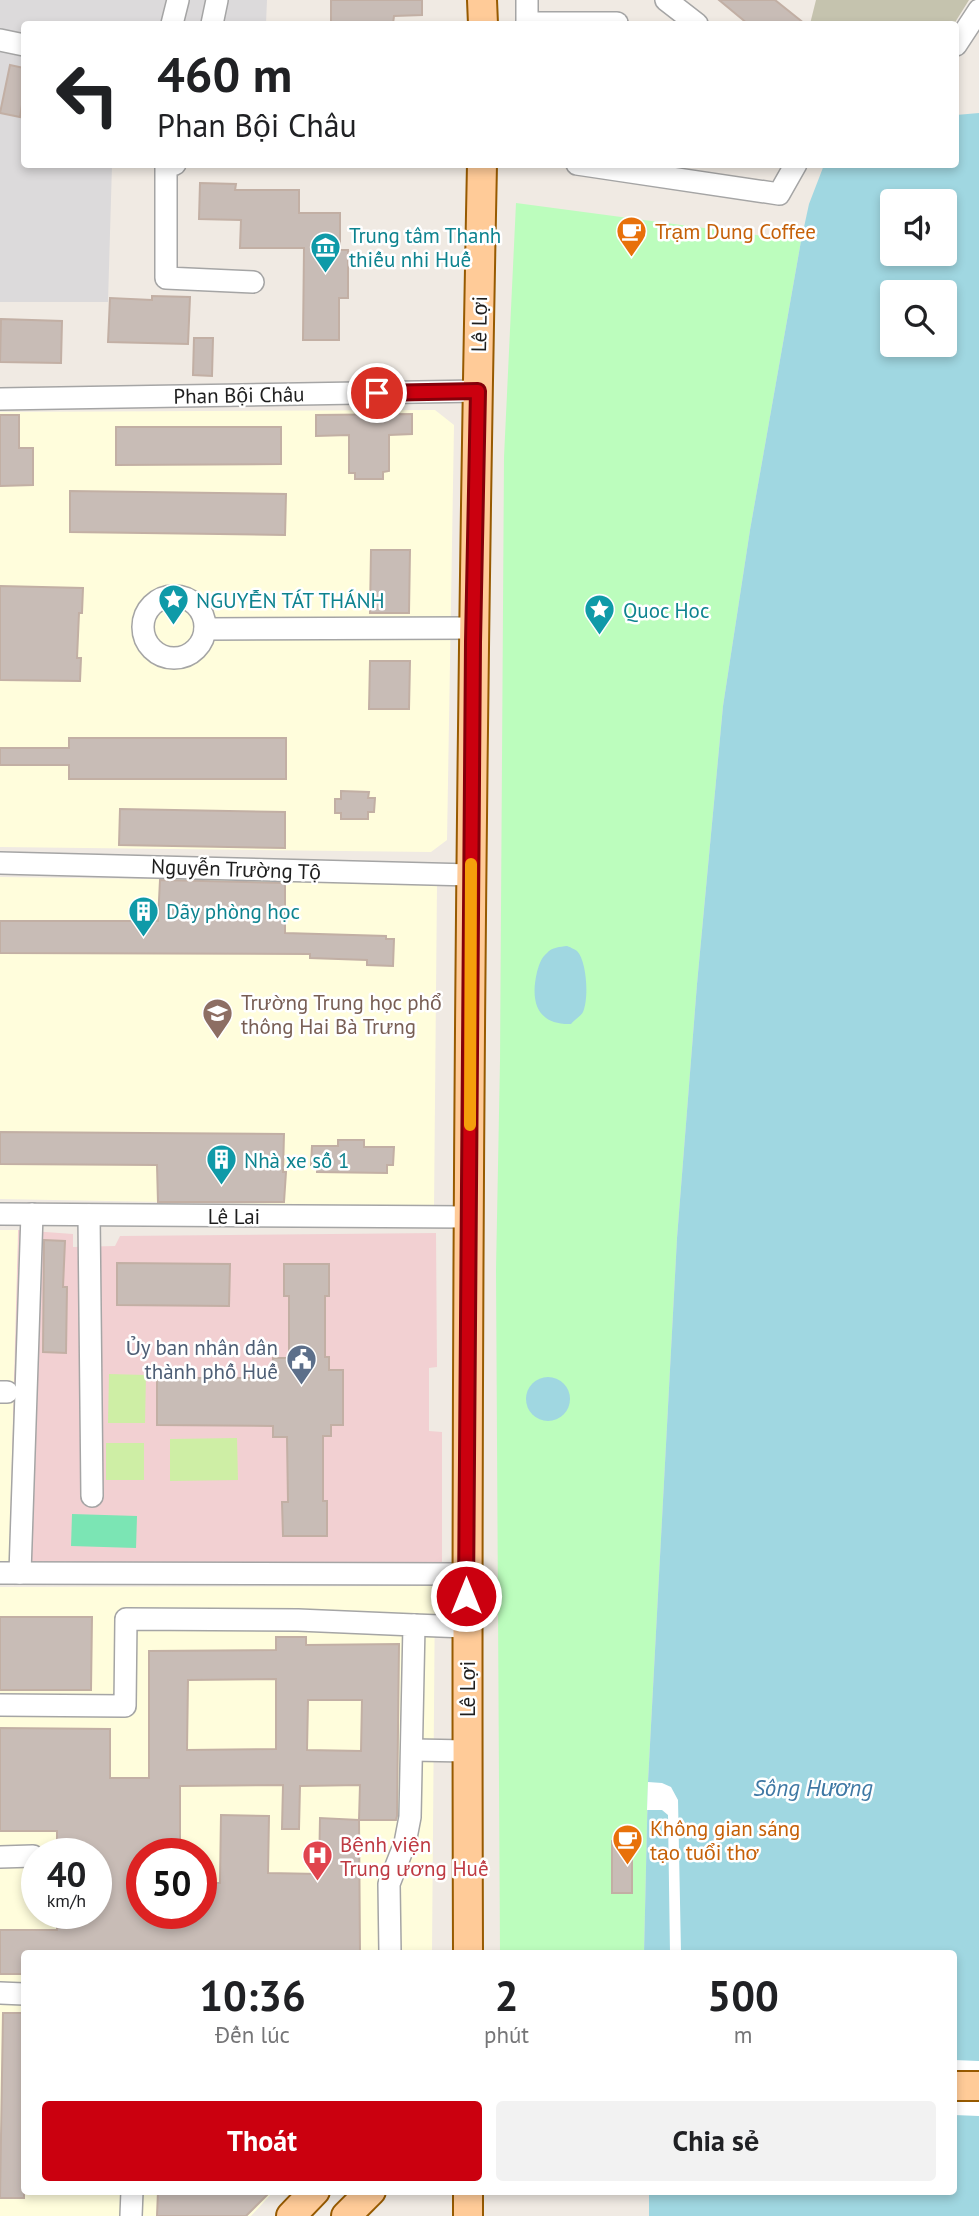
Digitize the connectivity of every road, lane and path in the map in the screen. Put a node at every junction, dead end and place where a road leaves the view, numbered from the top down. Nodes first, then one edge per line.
1 (178, 0) edge
2 (217, 0) edge
3 (482, 0) edge
4 (527, 0) edge
5 (666, 0) edge
6 (979, 10) edge
7 (173, 21) edge
8 (213, 21) edge
9 (482, 21) edge
10 (527, 21) edge
11 (693, 21) edge
12 (0, 40) edge
13 (959, 40) edge
14 (21, 44) edge
15 (166, 168) edge
16 (482, 168) edge
17 (604, 168) edge
18 (794, 168) edge
19 (253, 282) dead end
20 (478, 391) junction
21 (0, 399) edge
22 (473, 628) junction
23 (205, 629) dead end
24 (0, 863) edge
25 (471, 875) junction
26 (0, 1214) edge
27 (32, 1214) junction
28 (89, 1215) junction
29 (468, 1217) junction
30 (92, 1496) dead end
31 (10, 1573) edge
32 (466, 1574) junction
33 (414, 1625) junction
34 (466, 1627) junction
35 (0, 1705) edge
36 (412, 1750) junction
37 (467, 1751) junction
38 (21, 1856) edge
39 (0, 1857) edge
40 (390, 1950) edge
41 (468, 1950) edge
42 (0, 1993) edge
43 (21, 1994) edge
44 (957, 2086) edge
45 (979, 2086) edge
46 (132, 2195) edge
47 (312, 2195) edge
48 (367, 2195) edge
49 (468, 2195) edge
50 (131, 2216) edge
51 (291, 2216) edge
52 (346, 2216) edge
53 (468, 2216) edge

1 - 7 street
2 - 8 street
3 - 9 main road
4 - 10 street
5 - 11 street
6 - 13 street
12 - 14 street
15 - 19 street
16 - 20 main road, Lê Lợi
17 - 18 street
20 - 21 street, Phan Bội Châu
20 - 22 main road, Lê Lợi
22 - 23 street
22 - 25 main road, Lê Lợi
24 - 25 street, Nguyễn Trường Tộ
25 - 29 main road, Lê Lợi
26 - 27 street, Lê Lai
27 - 28 street, Lê Lai
27 - 31 street
28 - 29 street, Lê Lai
28 - 30 street
29 - 32 main road, Lê Lợi
31 - 32 street
32 - 34 main road, Lê Lợi
33 - 34 street
33 - 35 street
33 - 36 street
34 - 37 main road, Lê Lợi
36 - 37 street
36 - 40 street
37 - 41 main road, Lê Lợi
38 - 39 street
42 - 43 street
44 - 45 main road
46 - 50 street
47 - 51 main road
48 - 52 main road
49 - 53 main road

